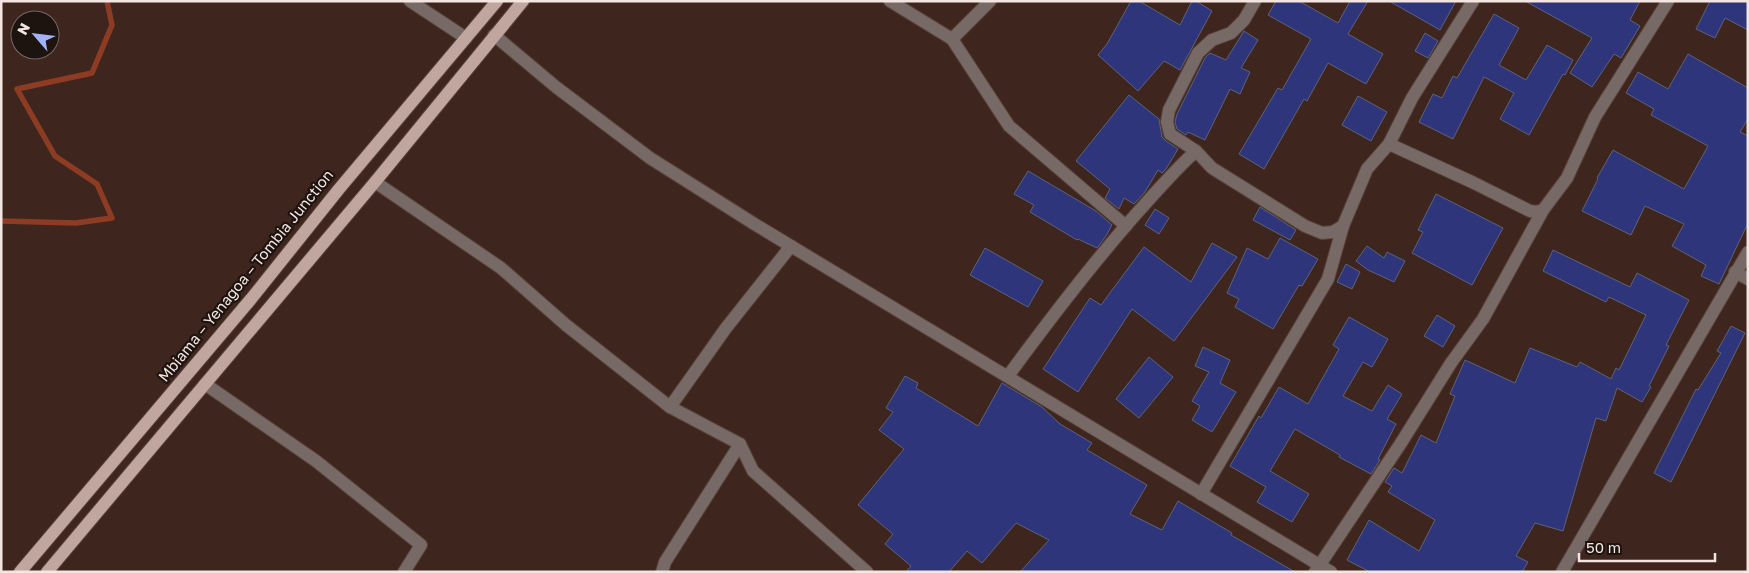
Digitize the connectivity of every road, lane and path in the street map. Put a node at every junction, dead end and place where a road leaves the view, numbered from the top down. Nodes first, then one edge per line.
1 (410, 1) edge
2 (497, 1) edge
3 (523, 1) edge
4 (890, 1) edge
5 (990, 1) edge
6 (1255, 1) edge
7 (1473, 1) edge
8 (1668, 1) edge
9 (494, 35) junction
10 (466, 38) junction
11 (952, 39) junction
12 (1389, 144) junction
13 (1196, 151) junction
14 (374, 182) junction
15 (1543, 210) junction
16 (1126, 226) junction
17 (1343, 226) junction
18 (791, 246) junction
19 (1748, 252) edge
20 (1735, 272) junction
21 (1748, 279) edge
22 (1008, 376) junction
23 (205, 384) junction
24 (670, 406) junction
25 (740, 444) junction
26 (1202, 494) junction
27 (1316, 568) edge
28 (20, 572) edge
29 (47, 572) edge
30 (404, 572) edge
31 (662, 572) edge
32 (867, 572) edge
33 (1331, 572) edge
34 (1562, 572) edge

1 - 10 street
2 - 10 main road, Mbiama – Yenagoa – Tombia Junction
3 - 9 main road
4 - 11 street
5 - 11 street
6 - 13 street
7 - 12 street
8 - 15 street
9 - 14 main road
9 - 18 street
10 - 28 main road, Mbiama – Yenagoa – Tombia Junction
11 - 16 street
12 - 15 street
12 - 17 street
13 - 16 street
13 - 17 street
14 - 23 main road
14 - 24 street
15 - 27 street
16 - 22 street
17 - 26 street
18 - 22 street
18 - 24 street
19 - 20 street
20 - 21 street
20 - 34 street
22 - 26 street
23 - 29 main road
23 - 30 street
24 - 25 street
25 - 31 street
25 - 32 street
26 - 27 street
27 - 33 street

